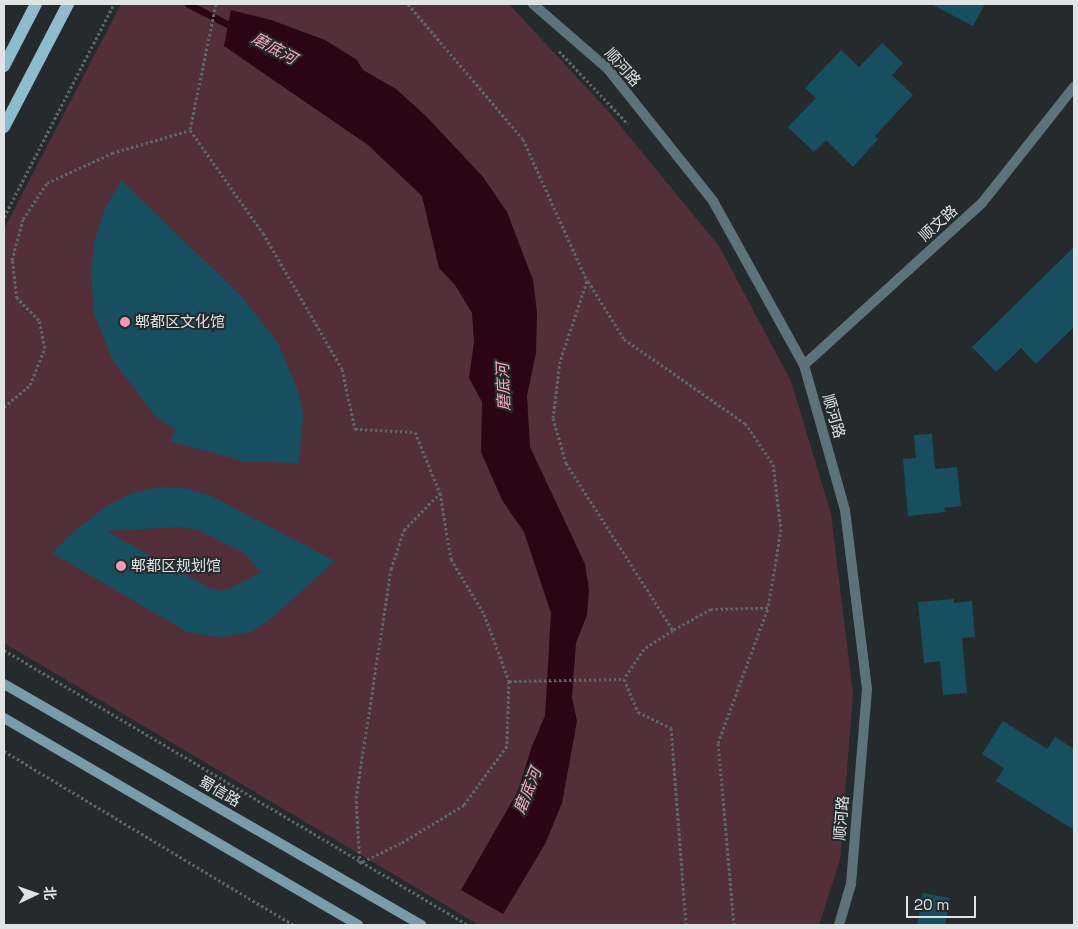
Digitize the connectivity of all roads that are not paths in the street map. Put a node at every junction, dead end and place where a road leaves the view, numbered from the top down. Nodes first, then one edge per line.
1 (36, 4) edge
2 (68, 4) edge
3 (533, 4) edge
4 (4, 66) edge
5 (1074, 86) edge
6 (4, 127) edge
7 (804, 365) junction
8 (4, 684) edge
9 (4, 718) edge
10 (358, 925) edge
11 (422, 925) edge
12 (839, 925) edge

1 - 4 main road
2 - 6 main road
3 - 7 street, 顺河路
5 - 7 street, 顺文路
7 - 12 street, 顺河路
8 - 11 main road, 蜀信路
9 - 10 main road

